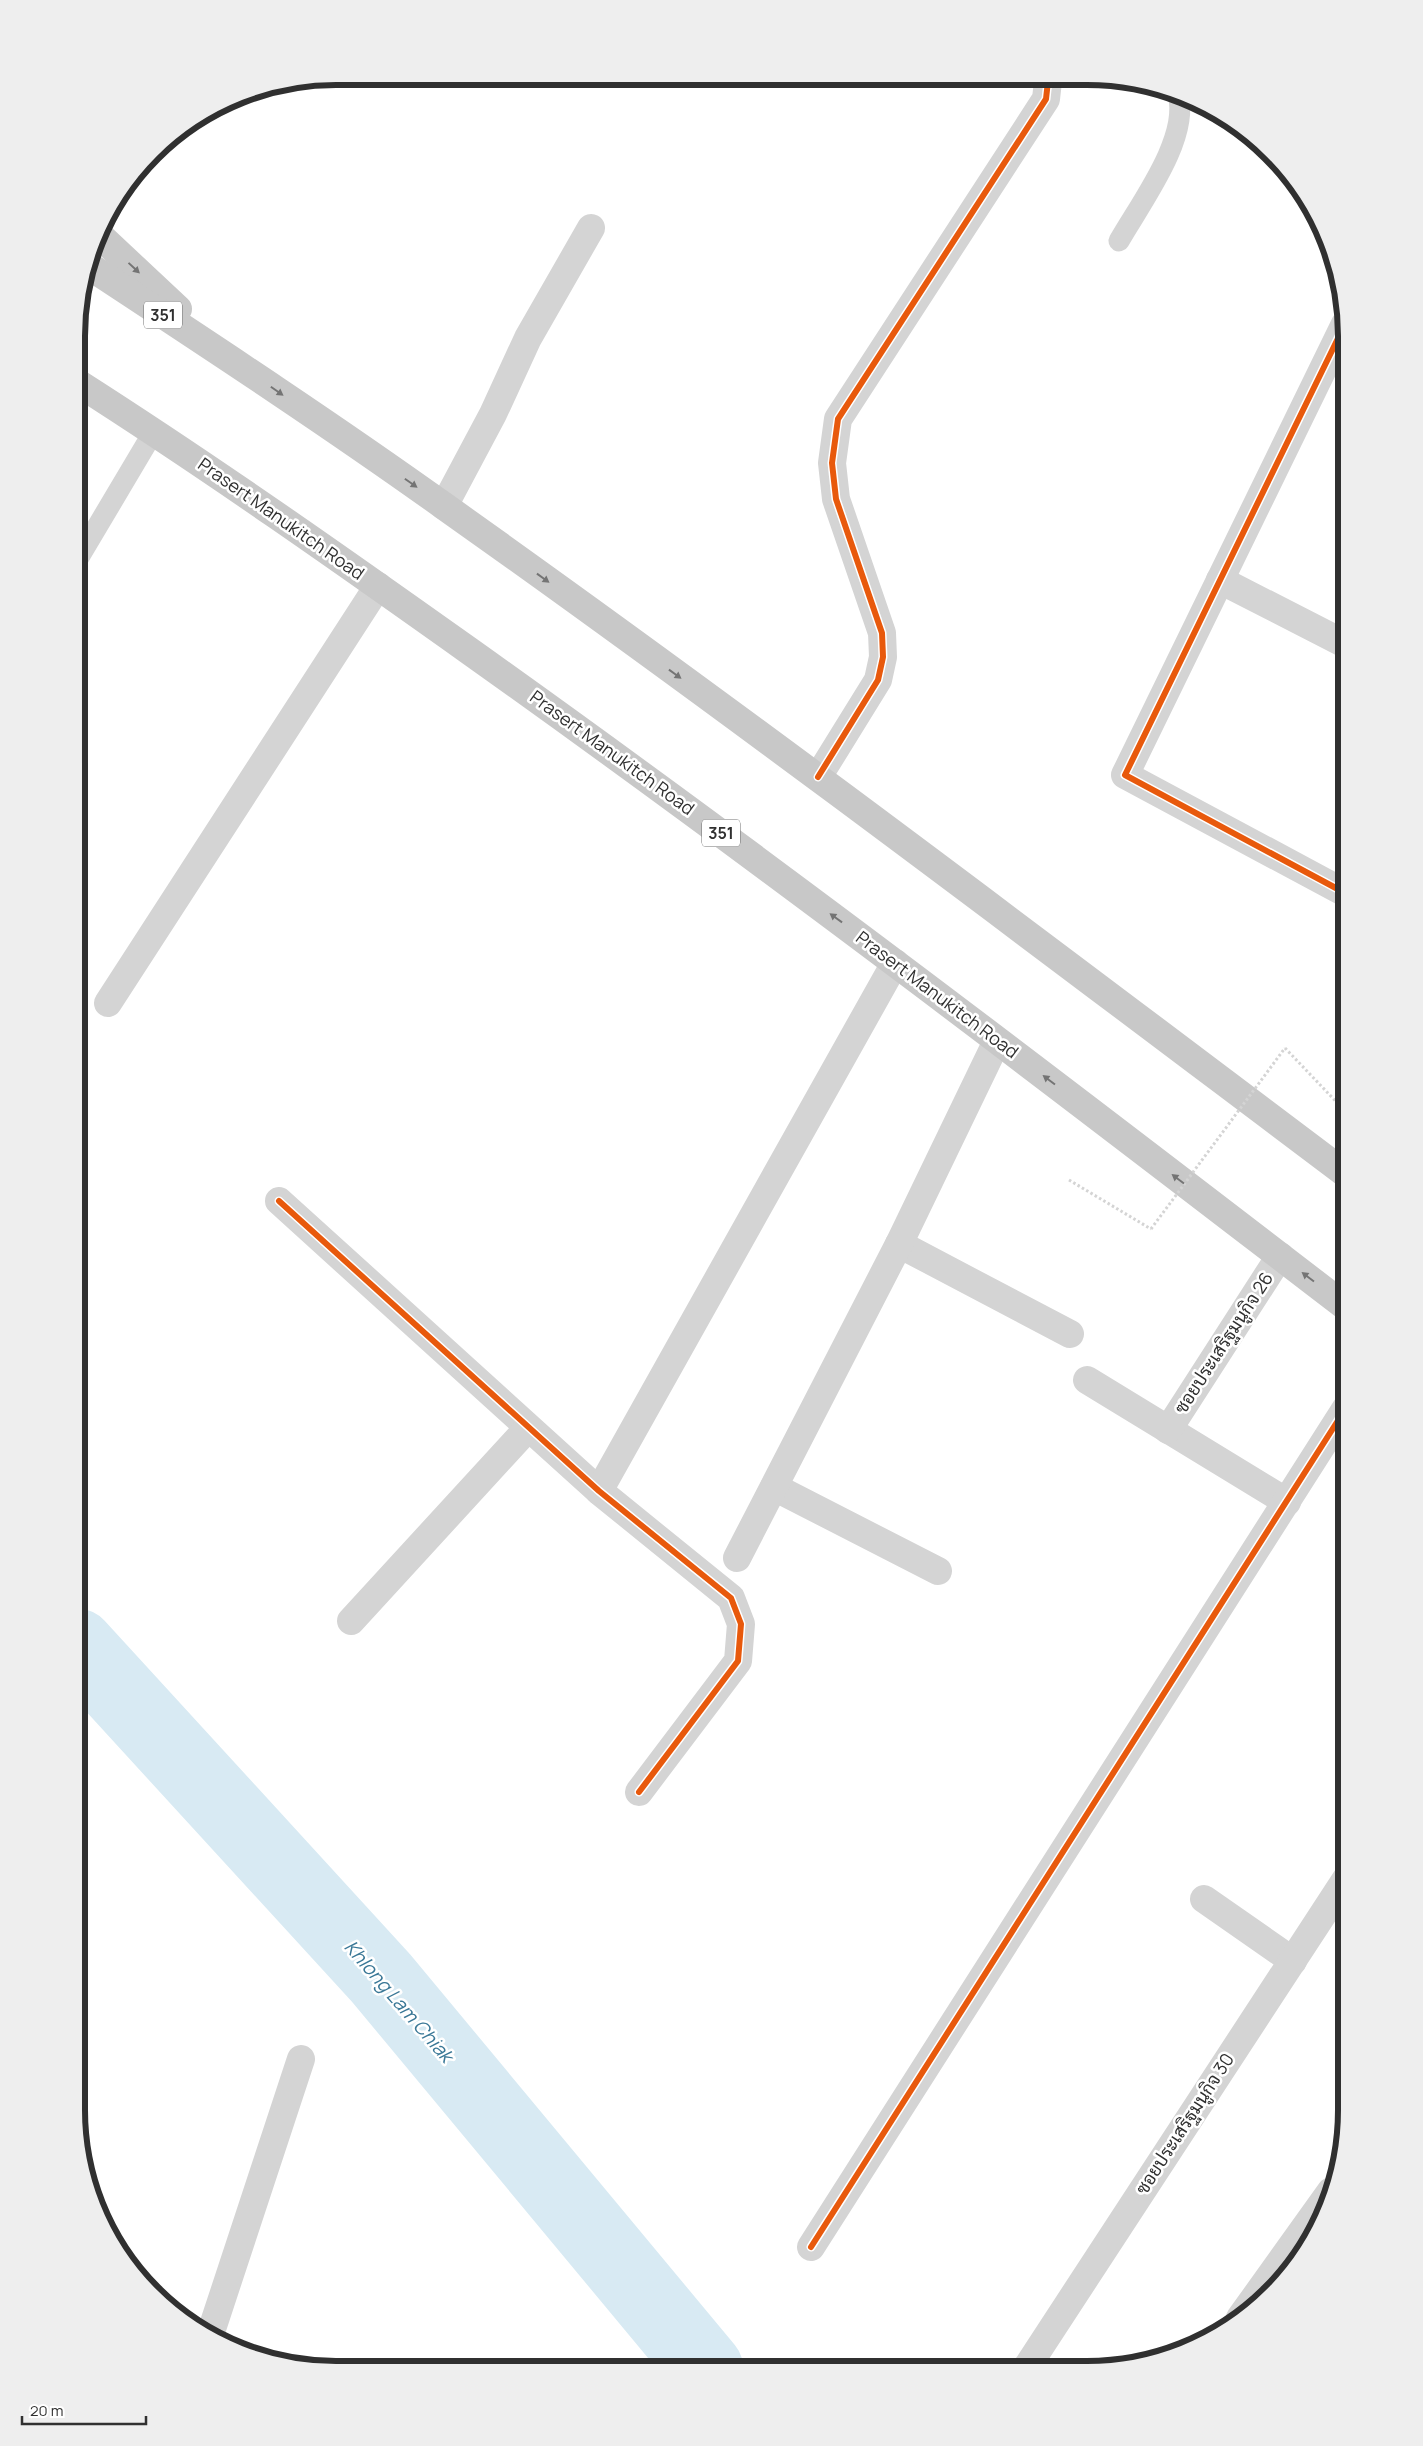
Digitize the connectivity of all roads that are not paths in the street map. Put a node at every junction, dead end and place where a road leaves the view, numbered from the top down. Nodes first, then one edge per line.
1 (1048, 85) edge
2 (1179, 102) edge
3 (591, 228) dead end
4 (104, 240) edge
5 (1119, 241) dead end
6 (94, 270) edge
7 (1338, 350) edge
8 (237, 364) junction
9 (85, 387) edge
10 (154, 432) junction
11 (444, 506) junction
12 (85, 533) edge
13 (1220, 580) junction
14 (378, 586) junction
15 (1338, 640) edge
16 (818, 778) junction
17 (1338, 889) edge
18 (895, 963) junction
19 (108, 1003) dead end
20 (997, 1041) junction
21 (1338, 1168) edge
22 (279, 1201) dead end
23 (899, 1244) junction
24 (1280, 1256) junction
25 (1338, 1300) edge
26 (1070, 1334) dead end
27 (1087, 1380) dead end
28 (1338, 1421) edge
29 (528, 1428) junction
30 (1168, 1430) junction
31 (774, 1487) junction
32 (599, 1492) junction
33 (1286, 1502) junction
34 (737, 1558) dead end
35 (938, 1571) dead end
36 (351, 1620) dead end
37 (639, 1792) dead end
38 (1338, 1891) edge
39 (1204, 1899) dead end
40 (1292, 1961) junction
41 (301, 2059) dead end
42 (1317, 2211) edge
43 (811, 2247) dead end
44 (1255, 2297) edge
45 (212, 2328) edge
46 (1030, 2361) edge

1 - 16 street
2 - 5 lane
3 - 11 street
4 -> 8 main road
6 - 8 main road, 351
7 - 13 street
8 -> 11 main road, 351
9 - 10 main road, Prasert Manukitch Road / 351
10 - 12 lane
10 - 14 main road, Prasert Manukitch Road / 351
11 -> 16 main road, 351
13 - 15 street
13 - 17 street
18 -> 14 main road, Prasert Manukitch Road / 351
14 - 19 street
16 - 21 main road, 351
18 - 20 main road, Prasert Manukitch Road / 351
18 - 32 street
20 - 23 street
24 -> 20 main road, Prasert Manukitch Road / 351
22 - 29 street
23 - 26 street
23 - 31 street
25 -> 24 main road, Prasert Manukitch Road / 351
24 - 30 street, ซอยประเสริฐมนูกิจ 26
27 - 30 street
28 - 33 street
29 - 32 street
29 - 36 street
30 - 33 street
31 - 34 street
31 - 35 street
32 - 37 street
33 - 43 street
38 - 40 street, ซอยประเสริฐมนูกิจ 30
39 - 40 street
40 - 46 street, ซอยประเสริฐมนูกิจ 30
41 - 45 street
42 - 44 street

